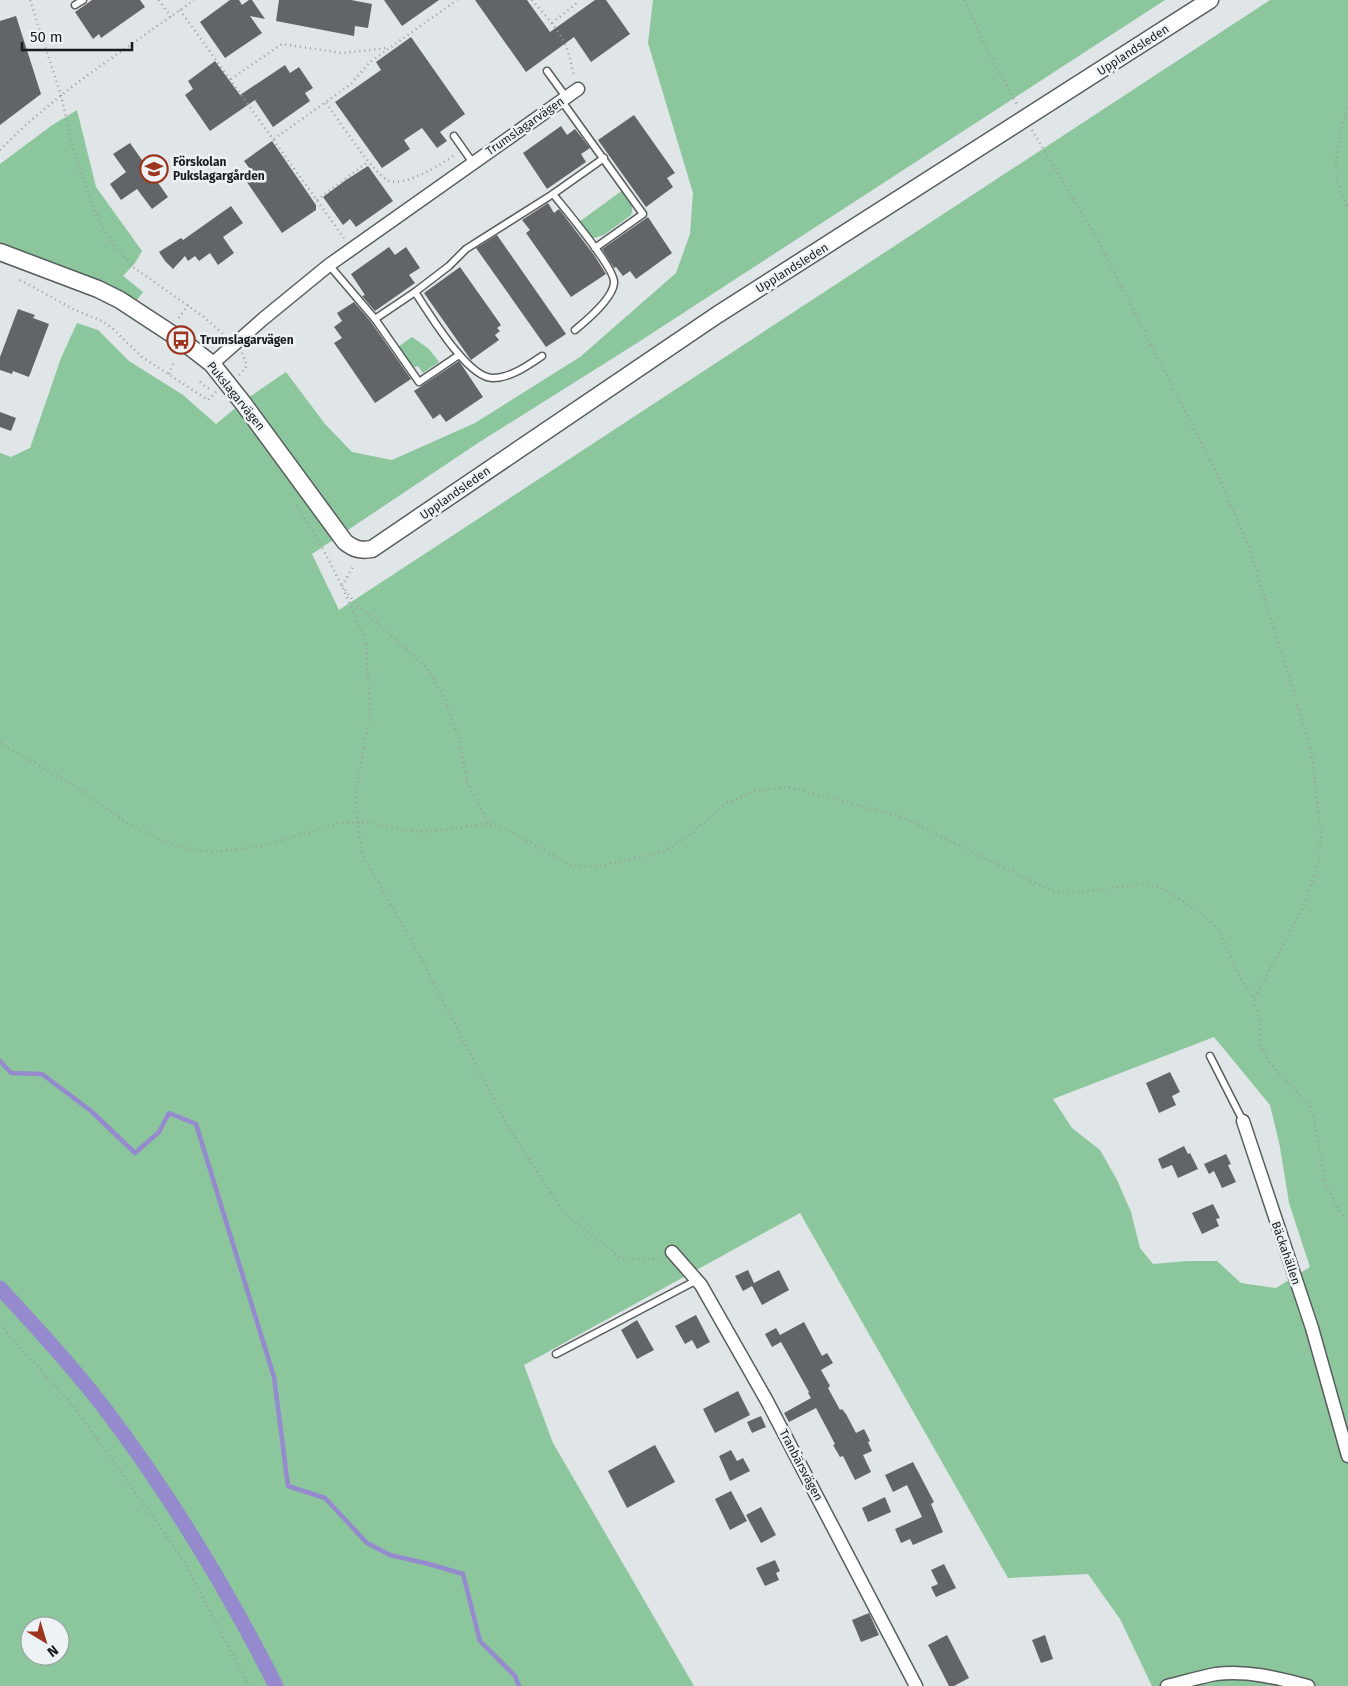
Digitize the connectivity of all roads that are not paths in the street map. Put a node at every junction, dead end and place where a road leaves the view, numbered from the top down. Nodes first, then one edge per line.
1 (83, 0) edge
2 (1210, 0) edge
3 (75, 5) dead end
4 (548, 71) dead end
5 (578, 89) road end
6 (564, 99) junction
7 (454, 136) dead end
8 (604, 158) junction
9 (473, 163) junction
10 (553, 194) junction
11 (595, 248) junction
12 (0, 252) edge
13 (329, 265) junction
14 (415, 292) junction
15 (375, 319) junction
16 (575, 330) dead end
17 (459, 355) junction
18 (542, 356) dead end
19 (212, 364) junction
20 (362, 550) joint
21 (1210, 1056) dead end
22 (1243, 1120) joint
23 (672, 1252) road end
24 (697, 1280) junction
25 (556, 1354) dead end
26 (1348, 1456) edge
27 (916, 1686) edge
28 (1167, 1686) edge
29 (1308, 1686) edge

1 - 3 lane
2 - 20 street, Upplandsleden
4 - 6 lane
5 - 6 street, Trumslagarvägen
6 - 8 lane
6 - 9 street, Trumslagarvägen
7 - 9 lane
8 - 10 lane
8 - 11 lane
9 - 13 street, Trumslagarvägen
10 - 11 lane
10 - 14 lane
11 - 16 lane
12 - 19 street, Pukslagarvägen
13 - 15 lane
13 - 19 street, Trumslagarvägen
14 - 15 lane
14 - 17 lane
15 - 17 lane
17 - 18 lane
19 - 20 street, Pukslagarvägen
21 - 22 lane, Bäckahällen
22 - 26 street, Bäckahällen
23 - 24 street, Tranbärsvägen
24 - 25 lane
24 - 27 street, Tranbärsvägen
28 - 29 street

